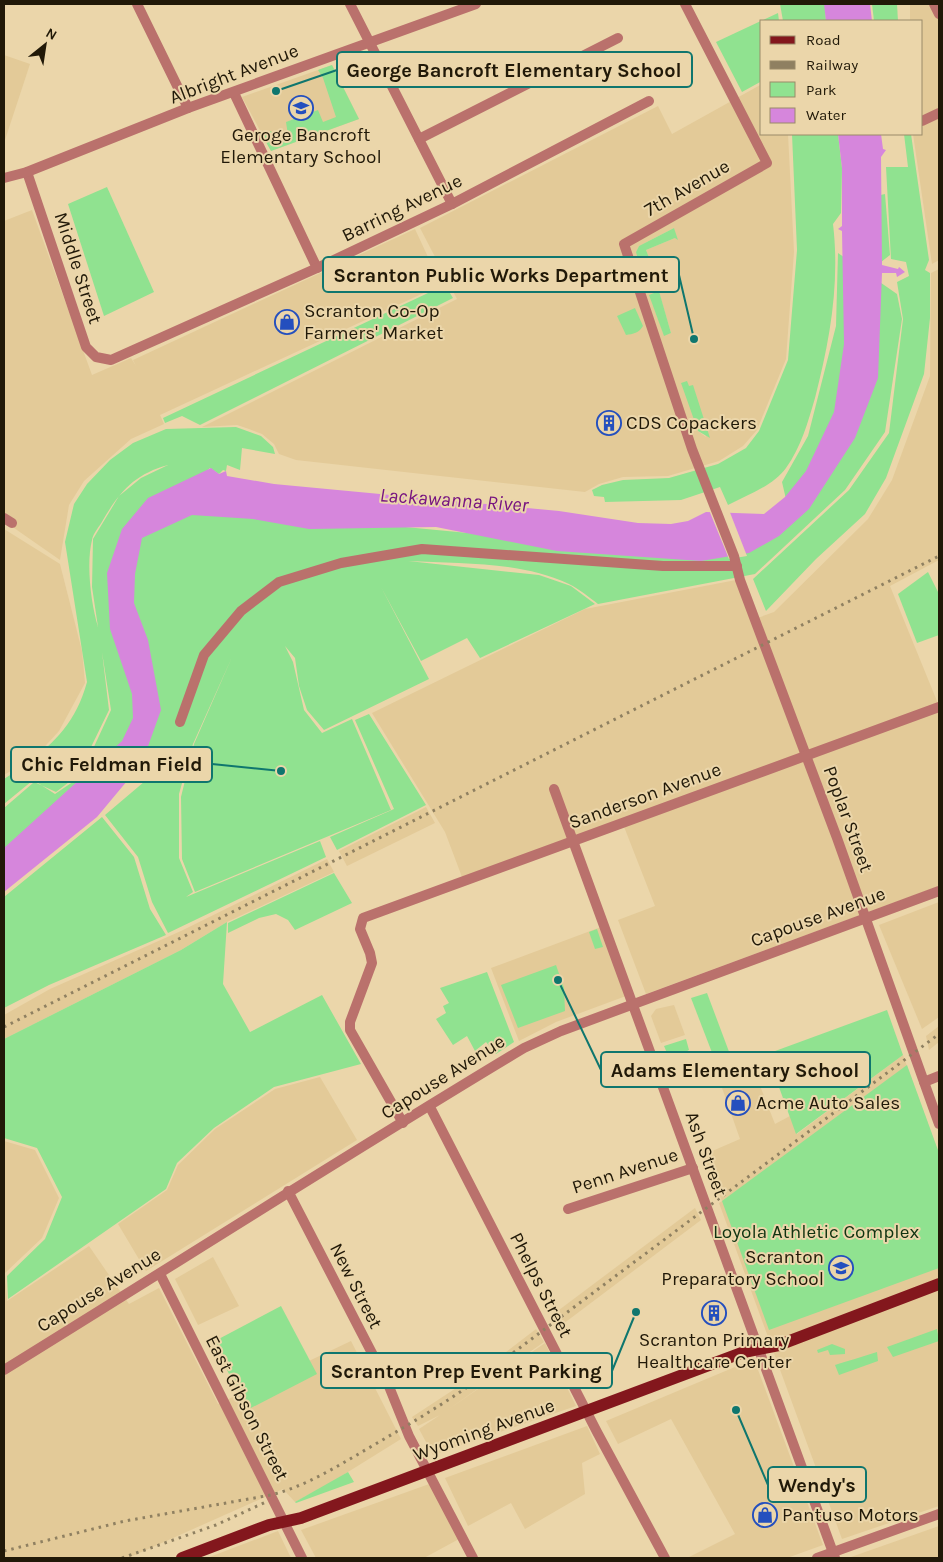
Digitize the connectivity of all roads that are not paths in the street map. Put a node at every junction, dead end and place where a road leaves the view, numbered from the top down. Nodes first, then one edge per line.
1 (137, 4) edge
2 (350, 4) edge
3 (476, 4) edge
4 (685, 4) edge
5 (934, 4) edge
6 (939, 14) edge
7 (618, 38) dead end
8 (370, 42) junction
9 (234, 93) junction
10 (649, 101) dead end
11 (188, 108) junction
12 (939, 113) edge
13 (923, 121) edge
14 (419, 139) junction
15 (27, 172) junction
16 (4, 178) edge
17 (452, 204) junction
18 (624, 244) joint
19 (317, 268) junction
20 (111, 360) joint
21 (737, 566) junction
22 (939, 707) edge
23 (180, 722) dead end
24 (806, 756) junction
25 (554, 789) dead end
26 (573, 842) junction
27 (939, 891) edge
28 (865, 918) junction
29 (633, 1005) junction
30 (939, 1076) edge
31 (924, 1082) junction
32 (430, 1106) junction
33 (403, 1123) junction
34 (939, 1124) edge
35 (692, 1168) junction
36 (288, 1191) junction
37 (568, 1208) dead end
38 (160, 1274) junction
39 (939, 1284) edge
40 (758, 1349) junction
41 (4, 1370) edge
42 (587, 1412) junction
43 (428, 1470) junction
44 (939, 1514) edge
45 (284, 1522) junction
46 (834, 1555) edge
47 (182, 1558) edge
48 (302, 1558) edge
49 (472, 1558) edge
50 (665, 1558) edge
51 (816, 1558) edge

1 - 11 street
2 - 8 street
3 - 8 street, Albright Avenue
4 - 18 street, 7th Avenue
5 - 6 street
7 - 14 street
8 - 9 street, Albright Avenue
8 - 14 street
9 - 11 street, Albright Avenue
9 - 19 street
10 - 17 street, Barring Avenue
11 - 15 street, Albright Avenue
12 - 13 street
14 - 17 street
15 - 16 street, Albright Avenue
15 - 20 street, Middle Street
17 - 19 street, Barring Avenue
18 - 21 street, Poplar Street
19 - 20 street, Barring Avenue
21 - 23 street
21 - 24 street, Poplar Street
22 - 24 street, Sanderson Avenue
24 - 26 street, Sanderson Avenue
24 - 28 street, Poplar Street
25 - 26 street, Ash Street
26 - 29 street, Ash Street
26 - 33 street, Sanderson Avenue
27 - 28 street, Capouse Avenue
28 - 29 street, Capouse Avenue
28 - 31 street, Poplar Street
29 - 32 street, Capouse Avenue
29 - 35 street, Ash Street
30 - 31 street
31 - 34 street, Poplar Street
32 - 33 street, Capouse Avenue
32 - 42 street, Phelps Street
33 - 36 street, Capouse Avenue
35 - 37 street, Penn Avenue
35 - 40 street, Ash Street
36 - 38 street, Capouse Avenue
36 - 43 street, New Street
38 - 41 street, Capouse Avenue
38 - 45 street, East Gibson Street
39 - 40 main road, Wyoming Avenue
40 - 42 main road, Wyoming Avenue
40 - 46 street, Ash Street
42 - 43 main road, Wyoming Avenue
42 - 50 street, Phelps Street
43 - 45 main road, Wyoming Avenue
43 - 49 street, New Street
44 - 46 street
45 - 47 main road, Wyoming Avenue
45 - 48 street, East Gibson Street
46 - 51 street

